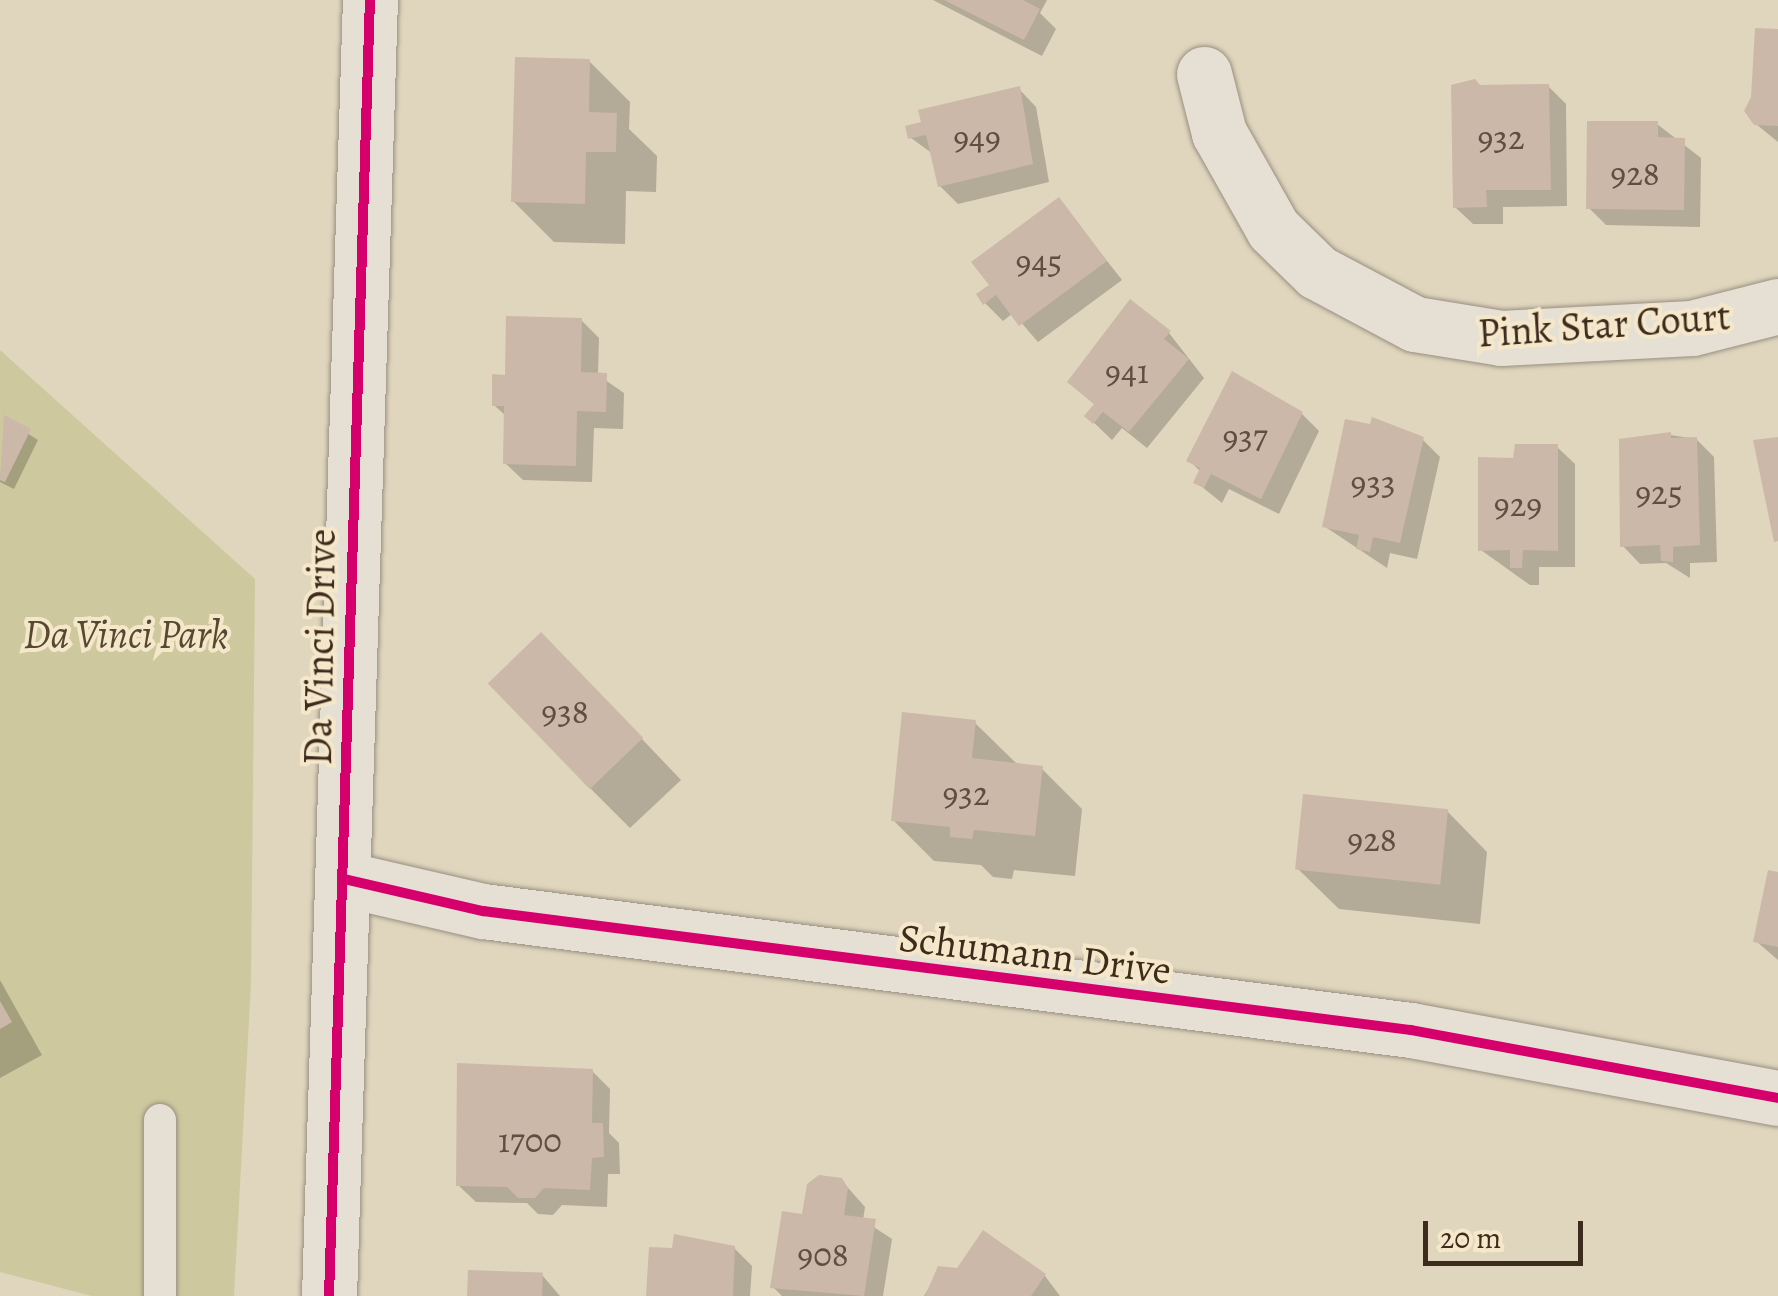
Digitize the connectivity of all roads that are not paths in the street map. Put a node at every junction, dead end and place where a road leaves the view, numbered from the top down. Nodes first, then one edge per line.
1 (370, 0) edge
2 (1204, 74) dead end
3 (1778, 306) edge
4 (344, 879) junction
5 (1778, 1098) edge
6 (160, 1120) dead end
7 (160, 1296) edge
8 (329, 1296) edge

1 - 4 street, Da Vinci Drive
2 - 3 street, Pink Star Court
4 - 5 street, Schumann Drive
4 - 8 street, Da Vinci Drive
6 - 7 lane

